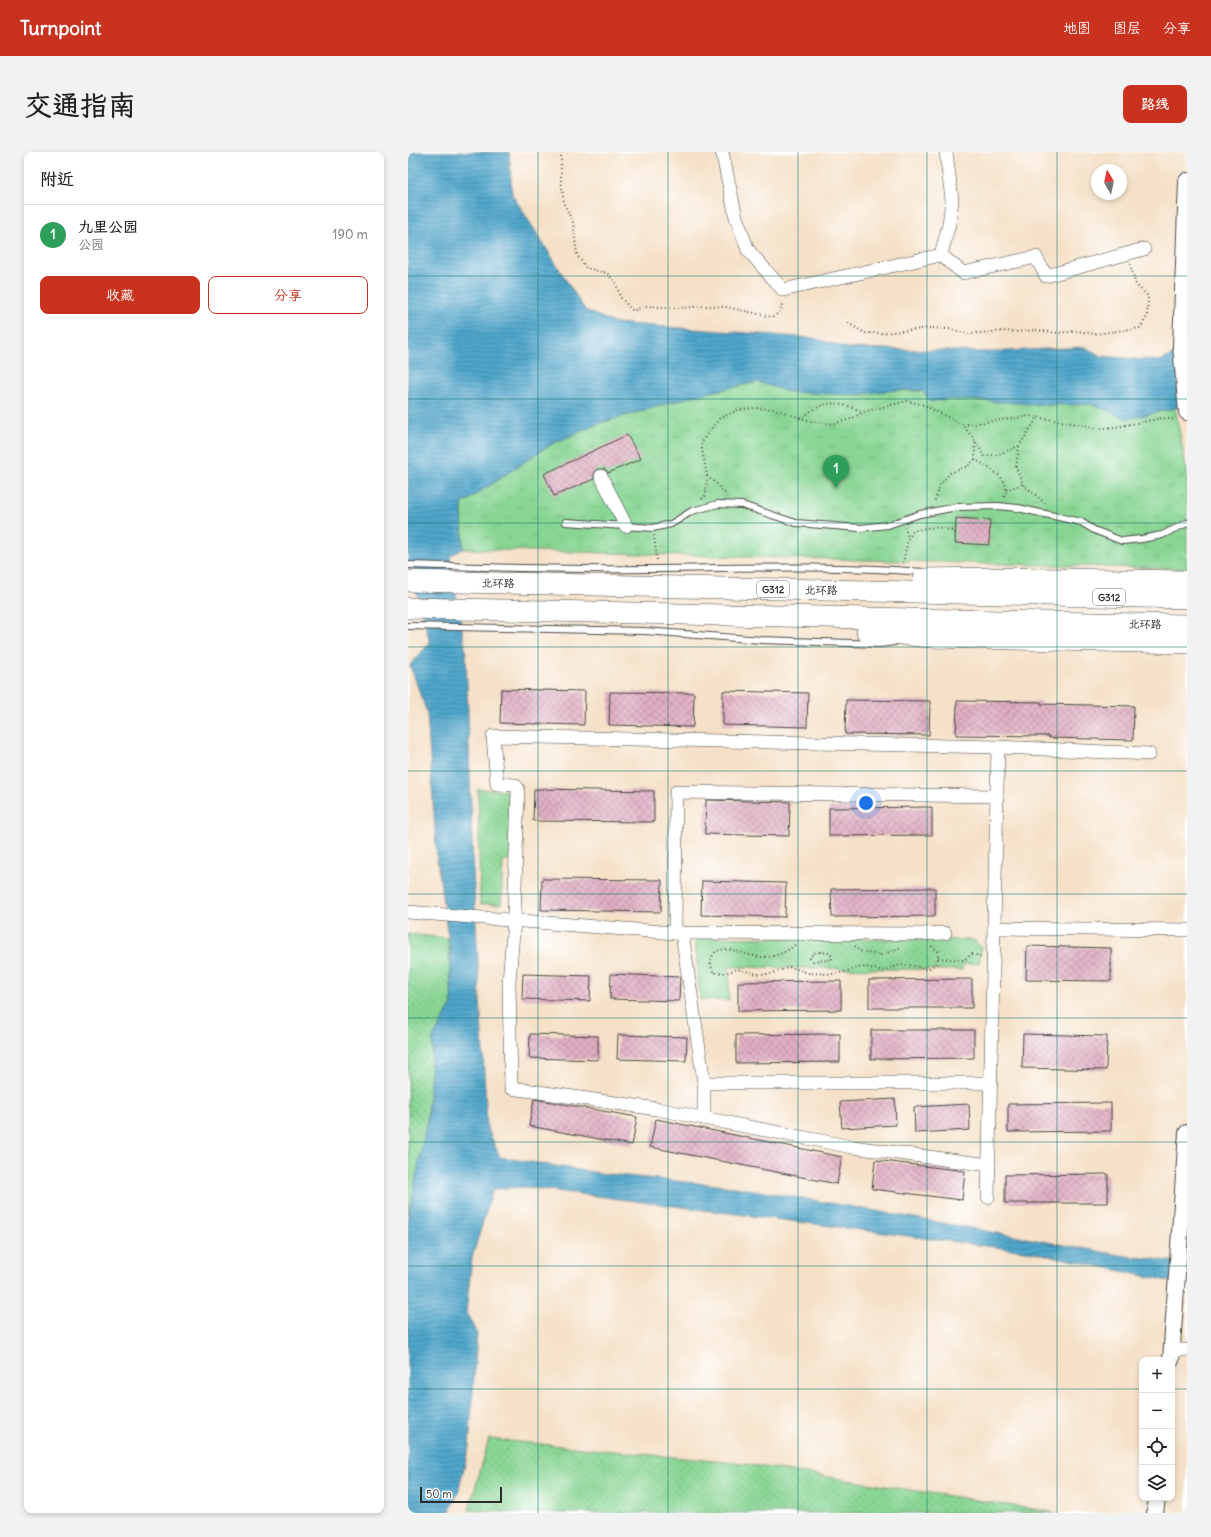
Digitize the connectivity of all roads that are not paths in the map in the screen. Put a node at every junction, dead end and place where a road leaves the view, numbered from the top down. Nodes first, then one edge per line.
1 (722, 152) edge
2 (946, 152) edge
3 (1187, 180) edge
4 (1144, 248) dead end
5 (941, 255) junction
6 (1185, 413) edge
7 (601, 476) dead end
8 (566, 522) dead end
9 (1187, 524) edge
10 (626, 526) junction
11 (408, 564) edge
12 (513, 575) junction
13 (991, 578) junction
14 (408, 581) edge
15 (1187, 581) edge
16 (668, 587) junction
17 (1187, 598) edge
18 (408, 608) edge
19 (680, 614) junction
20 (527, 619) junction
21 (1187, 625) edge
22 (408, 626) edge
23 (930, 637) junction
24 (1187, 643) edge
25 (998, 747) junction
26 (1149, 754) dead end
27 (997, 796) junction
28 (408, 912) edge
29 (514, 920) junction
30 (994, 928) junction
31 (1187, 930) edge
32 (678, 933) junction
33 (945, 933) dead end
34 (704, 1083) junction
35 (991, 1083) junction
36 (704, 1118) junction
37 (1187, 1133) edge
38 (989, 1165) junction
39 (988, 1197) dead end
40 (1176, 1354) edge
41 (1157, 1501) edge
42 (1155, 1513) edge

1 - 5 street
2 - 5 street
3 - 6 street
4 - 5 street
7 - 10 street
8 - 10 lane
9 - 10 lane
11 - 12 lane, 北环路
12 - 13 lane, 北环路
12 - 14 highway, 北环路 / G312
12 - 16 highway, 北环路 / G312
13 - 15 highway
13 - 16 highway
16 - 17 highway, 北环路 / G312
18 - 20 highway, 北环路
19 - 20 highway, 北环路
19 - 21 highway, 北环路
19 - 23 highway
20 - 22 lane, 北环路
20 - 23 lane, 北环路
23 - 24 highway
25 - 26 street
25 - 27 street
25 - 29 street
27 - 30 street
27 - 32 street
28 - 29 street
29 - 32 street
29 - 36 street
30 - 31 street
30 - 35 street
32 - 33 street
32 - 34 street
34 - 35 street
34 - 36 street
35 - 38 street
36 - 38 street
37 - 40 street
38 - 39 street
41 - 42 street

